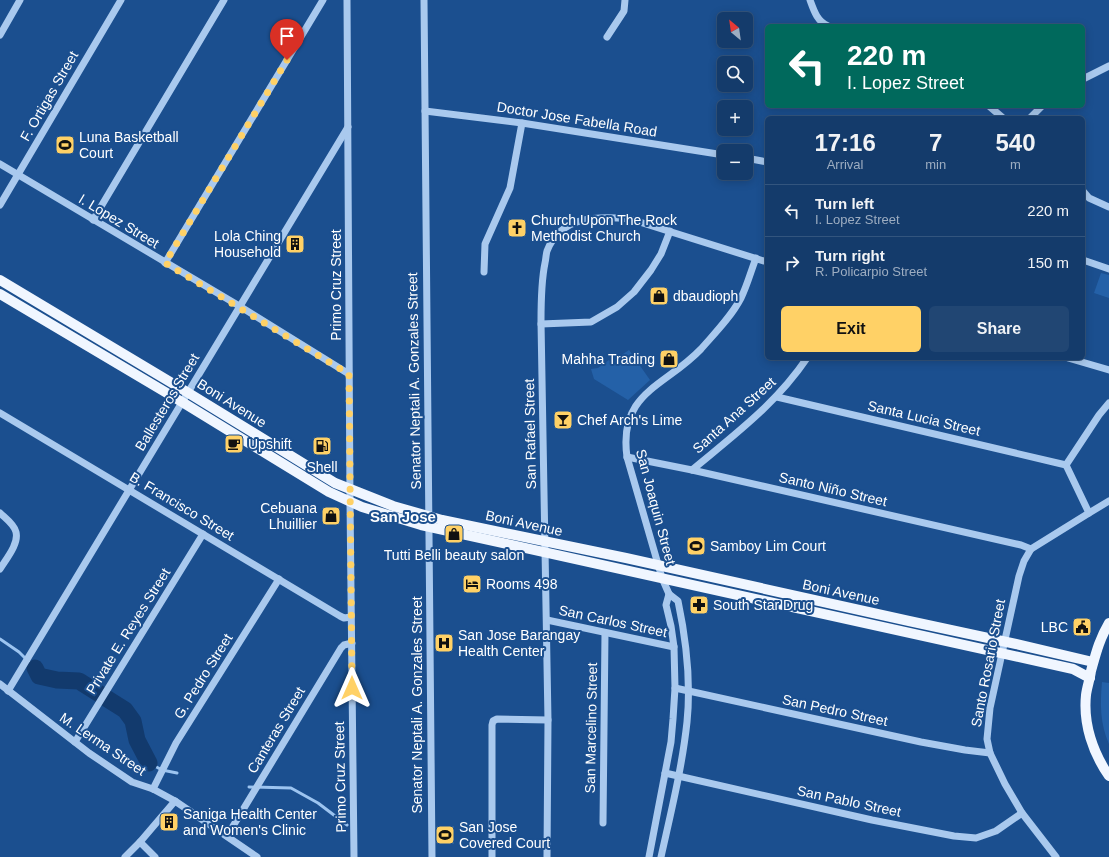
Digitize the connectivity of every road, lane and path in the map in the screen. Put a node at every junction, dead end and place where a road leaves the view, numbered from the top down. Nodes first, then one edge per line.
1 (20, 0) edge
2 (121, 0) edge
3 (224, 0) edge
4 (323, 0) edge
5 (347, 0) edge
6 (424, 0) edge
7 (625, 0) edge
8 (810, 0) edge
9 (824, 24) edge
10 (0, 35) edge
11 (607, 37) dead end
12 (1109, 66) edge
13 (1085, 78) edge
14 (992, 108) edge
15 (1040, 108) edge
16 (425, 111) junction
17 (1000, 116) edge
18 (1032, 116) edge
19 (522, 123) junction
20 (348, 127) junction
21 (717, 154) edge
22 (753, 159) edge
23 (765, 162) edge
24 (0, 164) edge
25 (18, 175) junction
26 (1085, 194) edge
27 (0, 205) edge
28 (1109, 208) edge
29 (93, 220) junction
30 (670, 231) junction
31 (756, 258) junction
32 (765, 261) edge
33 (1085, 261) edge
34 (165, 263) junction
35 (1109, 269) edge
36 (484, 272) dead end
37 (0, 280) edge
38 (0, 294) edge
39 (240, 307) junction
40 (541, 324) junction
41 (806, 360) edge
42 (1075, 360) edge
43 (1109, 370) edge
44 (349, 374) junction
45 (188, 393) junction
46 (777, 397) junction
47 (182, 402) junction
48 (1109, 403) edge
49 (0, 413) edge
50 (628, 458) junction
51 (1066, 465) junction
52 (692, 470) junction
53 (129, 489) junction
54 (350, 489) junction
55 (1109, 501) edge
56 (350, 502) junction
57 (0, 512) edge
58 (1089, 512) junction
59 (429, 522) junction
60 (203, 534) junction
61 (545, 542) junction
62 (1031, 549) junction
63 (545, 553) junction
64 (659, 566) junction
65 (0, 569) edge
66 (662, 578) junction
67 (279, 579) junction
68 (669, 594) junction
69 (351, 617) junction
70 (547, 620) junction
71 (1109, 623) edge
72 (605, 633) junction
73 (1005, 641) junction
74 (352, 643) junction
75 (674, 647) junction
76 (1002, 653) junction
77 (1093, 662) junction
78 (1090, 678) junction
79 (0, 684) edge
80 (675, 688) junction
81 (8, 691) junction
82 (688, 691) junction
83 (548, 720) junction
84 (75, 742) junction
85 (990, 753) junction
86 (665, 773) junction
87 (1109, 776) edge
88 (679, 777) junction
89 (153, 789) junction
90 (175, 801) junction
91 (1022, 813) junction
92 (603, 823) dead end
93 (227, 836) junction
94 (140, 842) junction
95 (354, 856) edge
96 (125, 857) edge
97 (155, 857) edge
98 (257, 857) edge
99 (432, 857) edge
100 (492, 857) edge
101 (547, 857) edge
102 (649, 857) edge
103 (661, 857) edge
104 (1056, 857) edge

1 - 10 street
2 - 25 street, F. Ortigas Street
3 - 29 street
4 - 34 street
5 - 20 street, Primo Cruz Street
6 - 16 street, Senator Neptali A. Gonzales Street
7 - 11 street
8 - 9 street
12 - 13 street
14 - 17 street
15 - 18 street
16 - 19 street, Doctor Jose Fabella Road
16 - 59 street, Senator Neptali A. Gonzales Street
19 - 21 street, Doctor Jose Fabella Road
19 - 36 street
20 - 39 street, Ballesteros Street
20 - 44 street, Primo Cruz Street
22 - 23 street
24 - 25 street, I. Lopez Street
25 - 27 street, F. Ortigas Street
25 - 29 street, I. Lopez Street
26 - 28 street
29 - 34 street, I. Lopez Street
30 - 31 street, San Rafael Street
30 - 40 street
30 - 40 street, San Rafael Street
31 - 32 street, San Rafael Street
31 - 50 street, San Joaquin Street
33 - 35 street
34 - 39 street, I. Lopez Street
37 - 45 main road, Boni Avenue
38 - 47 main road, Boni Avenue
39 - 44 street, I. Lopez Street
39 - 45 street, Ballesteros Street
40 - 61 street, San Rafael Street
41 - 46 street, Santa Ana Street
42 - 43 street
44 - 54 street, Primo Cruz Street
45 - 47 street, Ballesteros Street
45 - 54 main road, Boni Avenue
46 - 51 street, Santa Lucia Street
46 - 52 street, Santa Ana Street
47 - 53 street, Ballesteros Street
47 - 56 main road, Boni Avenue
48 - 51 street
49 - 53 street, B. Francisco Street
50 - 52 street, Santo Niño Street
50 - 64 street, San Joaquin Street
51 - 58 street
52 - 62 street, Santo Niño Street
53 - 60 street, B. Francisco Street
53 - 81 street, Ballesteros Street
54 - 56 street, Primo Cruz Street
54 - 59 main road, Boni Avenue
55 - 58 street
56 - 59 main road, Boni Avenue
56 - 69 street, Primo Cruz Street
57 - 65 street
58 - 62 street
59 - 61 main road, Boni Avenue
59 - 63 main road, Boni Avenue
59 - 99 street, Senator Neptali A. Gonzales Street
60 - 67 street, B. Francisco Street
60 - 84 street, Private E. Reyes Street
61 - 63 street, San Rafael Street
61 - 64 main road, Boni Avenue
62 - 73 street, Santo Rosario Street
63 - 66 main road, Boni Avenue
63 - 70 street, San Rafael Street
64 - 66 street, San Joaquin Street
64 - 73 main road, Boni Avenue
66 - 68 street, San Joaquin Street
66 - 76 main road, Boni Avenue
67 - 69 street, B. Francisco Street
67 - 89 street, G. Pedro Street
68 - 75 street, San Joaquin Street
68 - 82 street, San Joaquin Street
69 - 74 street, Primo Cruz Street
70 - 72 street, San Carlos Street
70 - 83 street, San Rafael Street
71 - 77 main road
72 - 75 street, San Carlos Street
72 - 92 street, San Marcelino Street
73 - 76 street, Santo Rosario Street
73 - 77 main road, Boni Avenue
74 - 93 street, Canteras Street
74 - 95 street, Primo Cruz Street
75 - 80 street, San Joaquin Street
76 - 78 main road, Boni Avenue
76 - 85 street, Santo Rosario Street
77 - 78 main road
78 - 87 main road
79 - 81 street, M. Lerma Street
80 - 82 street, San Pedro Street
80 - 86 street, San Joaquin Street
81 - 84 street, M. Lerma Street
82 - 85 street, San Pedro Street
82 - 88 street, San Joaquin Street
83 - 100 street
83 - 101 street, San Rafael Street
84 - 89 street, M. Lerma Street
85 - 91 street, Santo Rosario Street
86 - 88 street, San Pablo Street
86 - 102 street, San Joaquin Street
88 - 91 street, San Pablo Street
88 - 103 street, San Joaquin Street
89 - 90 street, M. Lerma Street
90 - 93 street, M. Lerma Street
90 - 94 street
91 - 104 street, Santo Rosario Street
93 - 98 street, M. Lerma Street
94 - 96 street
94 - 97 street

